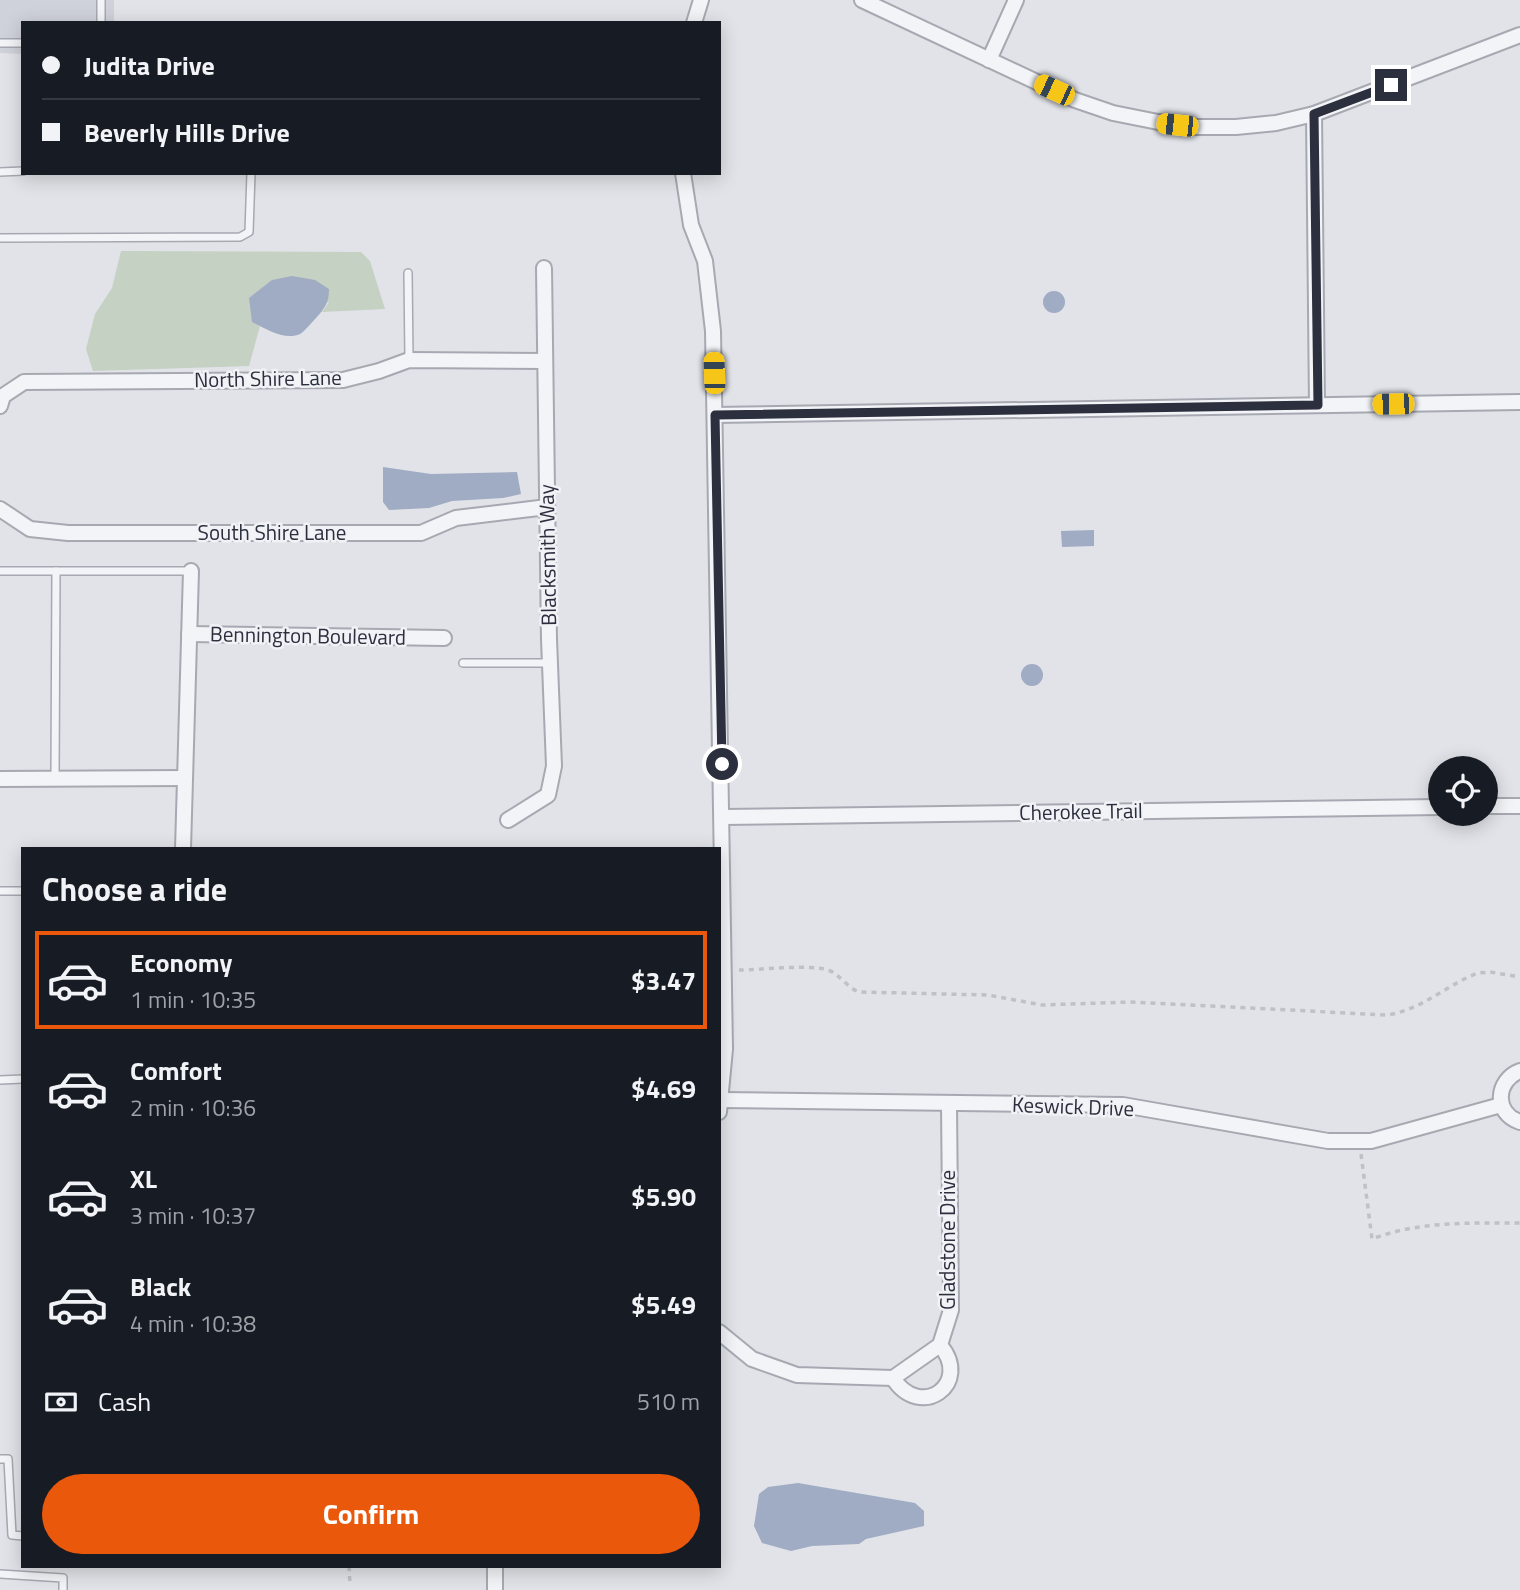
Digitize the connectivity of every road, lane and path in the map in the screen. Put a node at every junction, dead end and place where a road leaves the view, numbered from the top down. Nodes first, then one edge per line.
1 (101, 0) edge
2 (701, 0) edge
3 (862, 0) edge
4 (1016, 0) edge
5 (101, 21) edge
6 (695, 21) edge
7 (1520, 35) edge
8 (0, 43) edge
9 (21, 43) edge
10 (989, 60) junction
11 (1314, 114) junction
12 (21, 171) edge
13 (0, 172) edge
14 (251, 175) edge
15 (683, 175) edge
16 (0, 238) edge
17 (544, 268) dead end
18 (408, 273) dead end
19 (409, 360) junction
20 (545, 361) junction
21 (1520, 402) edge
22 (1318, 405) junction
23 (0, 406) edge
24 (715, 415) junction
25 (547, 507) junction
26 (0, 509) edge
27 (0, 570) edge
28 (56, 571) junction
29 (191, 571) joint
30 (189, 635) junction
31 (444, 638) dead end
32 (463, 663) dead end
33 (550, 663) junction
34 (185, 778) junction
35 (0, 779) edge
36 (55, 779) junction
37 (1498, 806) edge
38 (1520, 806) edge
39 (1428, 807) edge
40 (723, 817) junction
41 (508, 820) dead end
42 (183, 847) edge
43 (0, 891) edge
44 (21, 891) edge
45 (723, 970) junction
46 (1520, 977) edge
47 (1520, 1071) edge
48 (21, 1079) edge
49 (0, 1080) edge
50 (948, 1105) junction
51 (1501, 1105) junction
52 (721, 1106) edge
53 (1520, 1122) edge
54 (1359, 1141) junction
55 (1520, 1223) edge
56 (721, 1334) edge
57 (940, 1345) junction
58 (893, 1378) junction
59 (0, 1459) edge
60 (21, 1536) edge
61 (62, 1568) edge
62 (349, 1568) edge
63 (495, 1568) edge
64 (0, 1574) edge
65 (63, 1578) junction
66 (350, 1584) dead end
67 (63, 1590) edge
68 (495, 1590) edge

1 - 5 lane
2 - 6 street
3 - 10 street
4 - 10 street
7 - 11 street
8 - 9 lane
10 - 11 street
11 - 22 street
12 - 13 lane
14 - 16 lane
15 - 24 street
17 - 20 street, Blacksmith Way
18 - 19 lane
19 - 20 street, North Shire Lane
19 - 23 street, North Shire Lane
20 - 25 street, Blacksmith Way
21 - 22 street
22 - 24 street
24 - 40 street
25 - 26 street, South Shire Lane
25 - 33 street, Blacksmith Way
27 - 28 lane
28 - 29 lane
28 - 36 lane
29 - 30 street
30 - 31 street, Bennington Boulevard
30 - 34 street, Bennington Boulevard
32 - 33 lane
33 - 41 street, Blacksmith Way
34 - 36 street
34 - 42 street, Bennington Boulevard
35 - 36 street
37 - 38 street
39 - 40 street, Cherokee Trail
40 - 45 street
43 - 44 lane
45 - 46 path
45 - 52 street
47 - 51 street
48 - 49 lane
50 - 52 street, Keswick Drive
50 - 54 street, Keswick Drive
50 - 57 street, Gladstone Drive
51 - 53 street
51 - 54 street, Keswick Drive
54 - 55 path
56 - 58 street
57 - 58 street
57 - 58 street
59 - 60 lane
61 - 65 lane
62 - 66 path
63 - 68 street
64 - 65 lane
65 - 67 lane

